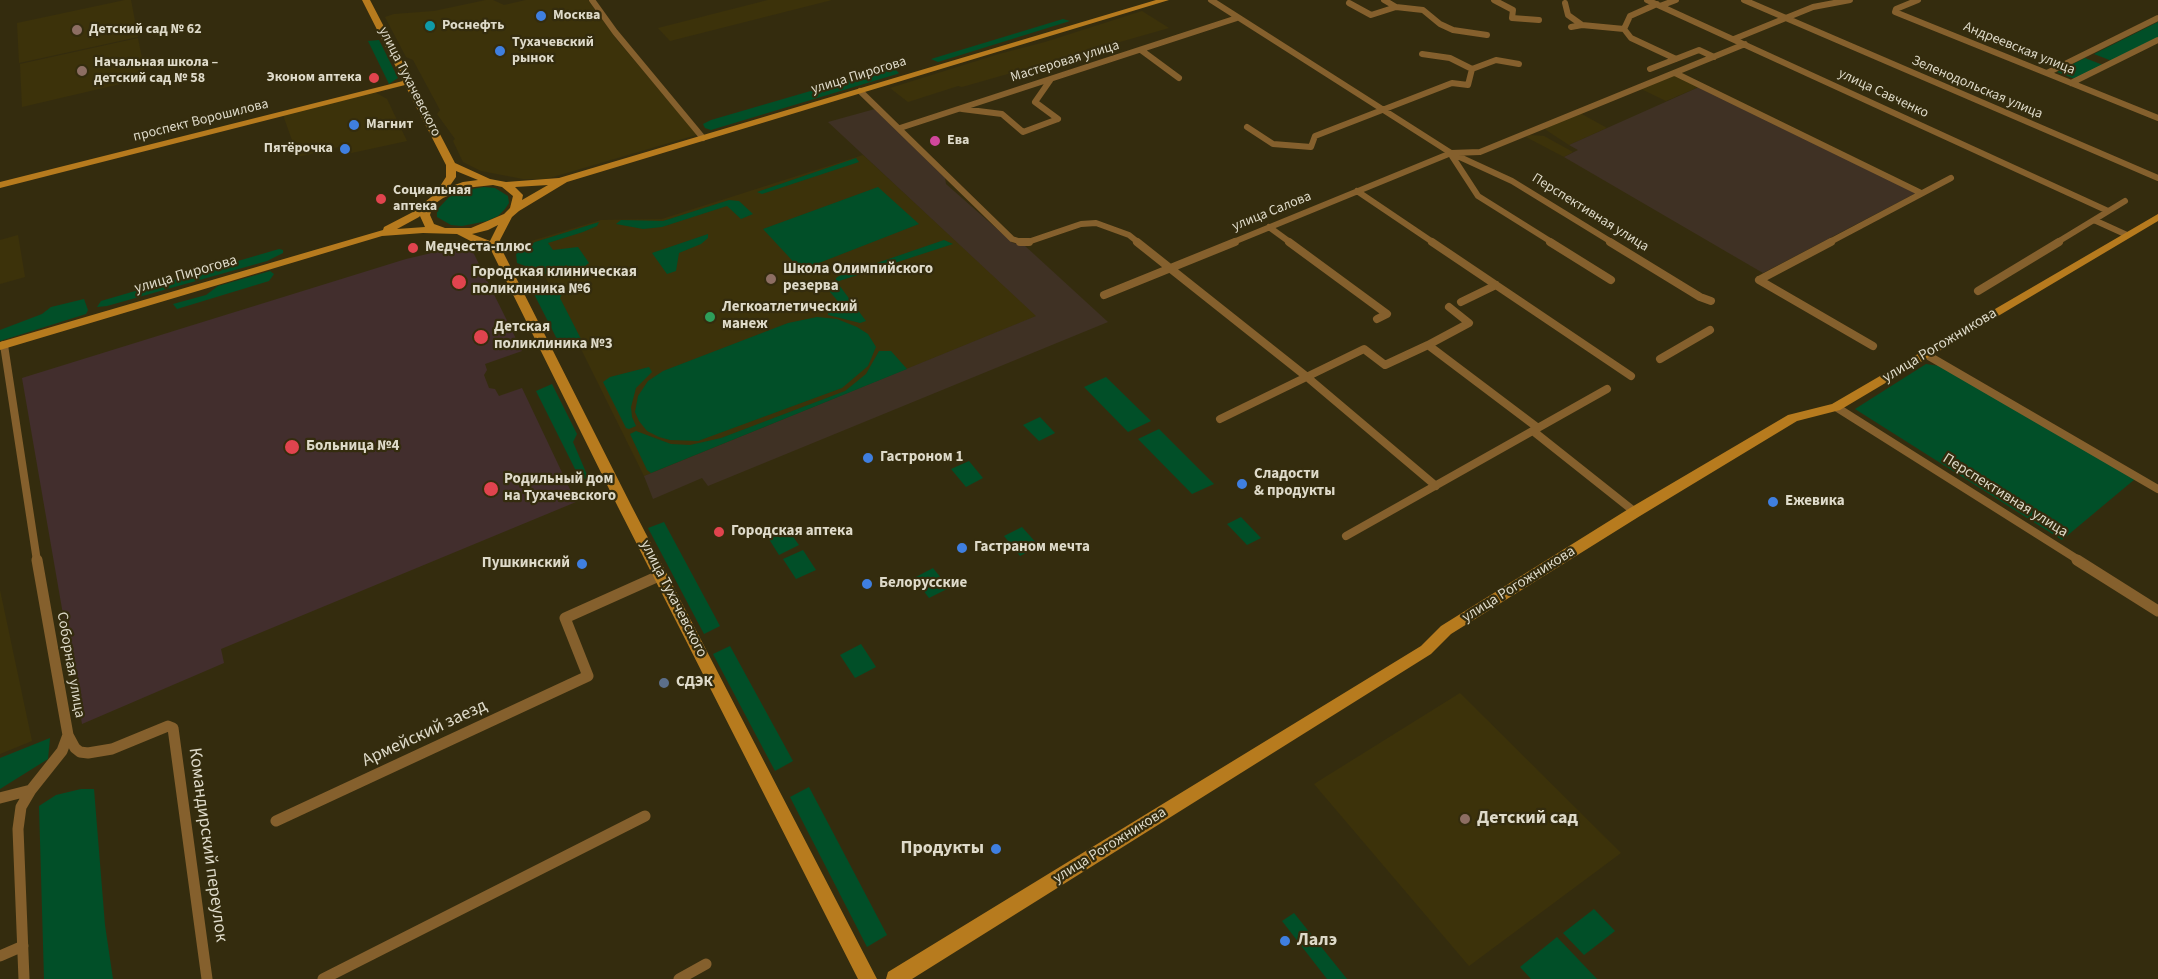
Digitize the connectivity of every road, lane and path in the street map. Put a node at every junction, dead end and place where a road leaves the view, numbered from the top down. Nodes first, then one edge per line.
1 (366, 0) edge
2 (592, 0) edge
3 (1165, 0) edge
4 (1211, 0) edge
5 (1384, 0) edge
6 (1494, 0) edge
7 (1647, 0) edge
8 (1676, 0) edge
9 (1744, 0) edge
10 (1850, 0) edge
11 (1918, 0) edge
12 (1349, 3) dead end
13 (1565, 3) dead end
14 (1658, 5) junction
15 (1396, 7) junction
16 (1238, 18) junction
17 (1787, 18) junction
18 (2158, 18) edge
19 (1539, 20) dead end
20 (1582, 25) junction
21 (1571, 27) dead end
22 (1624, 29) junction
23 (1487, 35) dead end
24 (1734, 39) junction
25 (2158, 40) edge
26 (1745, 44) junction
27 (1141, 51) junction
28 (1422, 54) dead end
29 (1714, 57) junction
30 (1677, 58) junction
31 (1519, 64) dead end
32 (1472, 69) junction
33 (1650, 69) dead end
34 (1674, 73) junction
35 (2047, 73) junction
36 (1179, 78) dead end
37 (1051, 79) junction
38 (408, 82) junction
39 (2071, 83) junction
40 (860, 91) junction
41 (957, 108) junction
42 (1382, 110) junction
43 (2158, 118) edge
44 (1247, 127) dead end
45 (900, 128) junction
46 (703, 138) junction
47 (1451, 153) junction
48 (452, 165) junction
49 (1951, 178) dead end
50 (2158, 178) edge
51 (562, 180) junction
52 (493, 182) junction
53 (506, 185) junction
54 (0, 186) edge
55 (1357, 191) junction
56 (1921, 193) junction
57 (439, 196) junction
58 (2126, 201) dead end
59 (428, 204) junction
60 (2108, 211) junction
61 (511, 212) junction
62 (2158, 217) edge
63 (2094, 220) junction
64 (1269, 227) junction
65 (444, 231) junction
66 (457, 232) junction
67 (381, 233) junction
68 (2127, 235) junction
69 (497, 250) junction
70 (1171, 267) junction
71 (1611, 280) dead end
72 (1496, 285) junction
73 (1978, 291) dead end
74 (1104, 295) dead end
75 (1711, 301) dead end
76 (1461, 302) dead end
77 (1449, 307) dead end
78 (1377, 319) dead end
79 (1710, 330) dead end
80 (2, 345) edge
81 (1428, 345) junction
82 (1873, 346) dead end
83 (1927, 355) junction
84 (1660, 359) dead end
85 (1631, 376) dead end
86 (1307, 377) junction
87 (1607, 389) dead end
88 (1836, 408) junction
89 (1220, 419) dead end
90 (1535, 429) junction
91 (1436, 486) junction
92 (2158, 489) edge
93 (1635, 512) junction
94 (1346, 536) dead end
95 (661, 575) junction
96 (2158, 611) edge
97 (68, 735) junction
98 (31, 790) junction
99 (0, 798) edge
100 (645, 816) dead end
101 (276, 821) dead end
102 (23, 946) junction
103 (0, 956) edge
104 (706, 964) dead end
105 (24, 979) edge
106 (207, 979) edge
107 (323, 979) edge
108 (679, 979) edge
109 (868, 979) edge
110 (895, 979) edge

1 - 38 main road, улица Тухачевского
2 - 46 street
3 - 40 main road, улица Пирогова
4 - 16 street, Перспективная улица
5 - 15 street
6 - 19 street
7 - 14 street, улица Савченко
8 - 14 street
9 - 17 street, Зеленодольская улица
10 - 17 street
11 - 35 street, Андреевская улица
12 - 15 street
13 - 20 street
14 - 22 street
14 - 24 street, улица Савченко
15 - 23 street
16 - 27 street, Мастеровая улица
16 - 42 street, Перспективная улица
17 - 24 street
17 - 50 street, Зеленодольская улица
18 - 35 street
20 - 21 street
20 - 22 street
22 - 30 street
24 - 26 street, улица Савченко
25 - 39 street
26 - 29 street, улица Салова
26 - 60 street, улица Савченко
27 - 36 street
27 - 37 street, Мастеровая улица
28 - 32 street
29 - 30 street
29 - 34 street, улица Салова
30 - 33 street
31 - 32 street
32 - 42 street
34 - 47 street, улица Салова
34 - 56 street
35 - 39 street, Андреевская улица
37 - 41 street, Мастеровая улица
37 - 41 street
38 - 48 main road, улица Тухачевского
38 - 54 main road, проспект Ворошилова
39 - 43 street, Андреевская улица
40 - 45 street
40 - 46 main road, улица Пирогова
41 - 45 street, Мастеровая улица
42 - 44 street
42 - 47 street, Перспективная улица
45 - 70 street
46 - 51 main road, улица Пирогова
47 - 55 street, улица Салова
47 - 71 street, Перспективная улица
47 - 75 street, Перспективная улица
48 - 52 main road
48 - 57 main road
49 - 56 street
51 - 53 main road, улица Пирогова
51 - 61 main road, улица Пирогова
52 - 53 main road, улица Пирогова
52 - 57 main road
53 - 61 main road
55 - 64 street, улица Салова
55 - 72 street
56 - 82 street
57 - 59 main road, улица Пирогова
58 - 60 street
59 - 65 main road
59 - 67 main road, улица Пирогова
60 - 63 street
61 - 66 main road, улица Пирогова
61 - 69 main road
62 - 68 main road, улица Рогожникова
63 - 68 street
63 - 73 street
64 - 70 street, улица Салова
64 - 78 street
65 - 66 main road, улица Пирогова
65 - 67 main road, улица Пирогова
66 - 69 main road
67 - 80 main road, улица Пирогова
68 - 83 main road, улица Рогожникова
69 - 95 main road, улица Тухачевского
70 - 74 street, улица Салова
70 - 86 street
72 - 76 street
72 - 85 street
77 - 81 street
79 - 84 street
80 - 97 street, Соборная улица
81 - 86 street
81 - 90 street
83 - 88 main road, улица Рогожникова
83 - 92 street
86 - 89 street
86 - 91 street
87 - 90 street
88 - 93 main road, улица Рогожникова
88 - 96 street, Перспективная улица
90 - 91 street
90 - 93 street
91 - 94 street
93 - 110 main road, улица Рогожникова
95 - 101 street, Армейский заезд
95 - 109 main road, улица Тухачевского
97 - 98 street, Соборная улица
97 - 106 street, Командирский переулок
98 - 99 street
98 - 102 street, Соборная улица
100 - 107 street
102 - 103 street
102 - 105 street, Соборная улица
104 - 108 street

